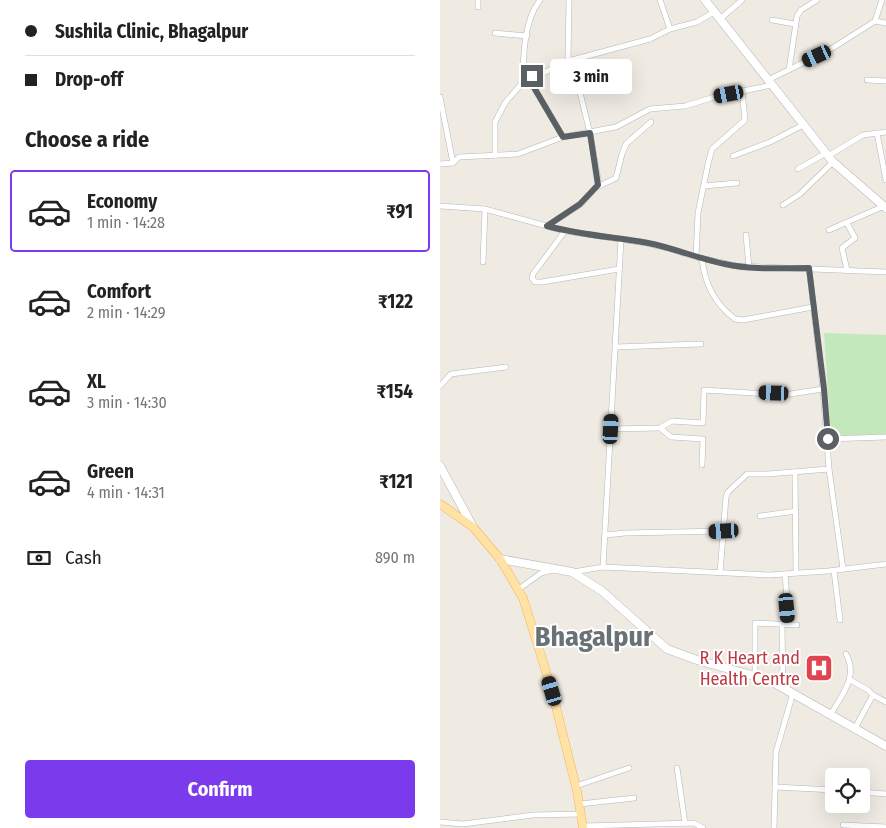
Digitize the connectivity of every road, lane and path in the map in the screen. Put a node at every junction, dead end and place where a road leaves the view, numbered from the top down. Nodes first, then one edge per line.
1 (478, 0) edge
2 (569, 0) edge
3 (660, 0) edge
4 (705, 0) edge
5 (742, 0) edge
6 (817, 0) edge
7 (882, 0) edge
8 (538, 1) edge
9 (478, 7) dead end
10 (714, 12) junction
11 (720, 19) junction
12 (772, 20) dead end
13 (875, 21) junction
14 (886, 23) edge
15 (795, 24) junction
16 (670, 29) junction
17 (495, 33) dead end
18 (527, 36) junction
19 (570, 61) junction
20 (789, 70) junction
21 (529, 79) junction
22 (867, 80) dead end
23 (886, 81) edge
24 (523, 82) junction
25 (770, 83) junction
26 (742, 91) junction
27 (440, 97) edge
28 (651, 122) dead end
29 (803, 124) junction
30 (886, 132) edge
31 (590, 133) junction
32 (877, 133) junction
33 (563, 137) junction
34 (495, 155) junction
35 (733, 156) dead end
36 (829, 157) junction
37 (453, 163) junction
38 (440, 164) edge
39 (798, 169) dead end
40 (886, 180) edge
41 (737, 183) dead end
42 (598, 185) junction
43 (704, 186) junction
44 (783, 205) dead end
45 (440, 206) edge
46 (885, 207) edge
47 (485, 209) junction
48 (847, 224) junction
49 (547, 226) junction
50 (829, 230) dead end
51 (565, 231) junction
52 (746, 235) dead end
53 (621, 239) junction
54 (696, 257) junction
55 (702, 259) junction
56 (483, 262) dead end
57 (749, 267) junction
58 (809, 268) junction
59 (619, 269) junction
60 (847, 270) junction
61 (886, 272) edge
62 (813, 308) junction
63 (701, 344) dead end
64 (616, 347) junction
65 (506, 367) dead end
66 (440, 386) edge
67 (824, 389) junction
68 (660, 428) junction
69 (611, 429) junction
70 (886, 437) edge
71 (828, 439) junction
72 (702, 465) dead end
73 (440, 466) edge
74 (829, 470) junction
75 (795, 472) junction
76 (440, 504) edge
77 (796, 512) junction
78 (760, 516) dead end
79 (473, 527) junction
80 (724, 531) junction
81 (606, 535) junction
82 (500, 559) junction
83 (886, 564) edge
84 (603, 567) junction
85 (558, 569) junction
86 (843, 569) junction
87 (834, 570) junction
88 (572, 572) junction
89 (720, 573) junction
90 (785, 574) junction
91 (796, 574) junction
92 (519, 589) junction
93 (840, 620) dead end
94 (786, 624) junction
95 (797, 625) dead end
96 (846, 654) dead end
97 (755, 676) junction
98 (850, 680) junction
99 (783, 688) junction
100 (792, 693) junction
101 (873, 695) junction
102 (886, 702) edge
103 (831, 714) junction
104 (856, 728) junction
105 (885, 743) edge
106 (629, 768) dead end
107 (677, 768) dead end
108 (576, 786) junction
109 (775, 787) junction
110 (825, 790) edge
111 (870, 793) edge
112 (886, 794) edge
113 (634, 798) dead end
114 (580, 804) junction
115 (581, 814) junction
116 (493, 821) junction
117 (440, 822) edge
118 (685, 823) junction
119 (843, 825) dead end
120 (583, 827) edge
121 (886, 827) edge
122 (494, 828) edge
123 (703, 828) edge
124 (774, 828) edge

1 - 9 street
2 - 19 street
3 - 16 street
4 - 10 street
5 - 11 street
6 - 15 street
7 - 13 street
8 - 18 street
10 - 11 street
10 - 16 street
11 - 25 street
12 - 15 street
13 - 14 street
13 - 20 street
15 - 20 street
16 - 19 street
17 - 18 street
18 - 24 street
19 - 21 street
19 - 31 street
20 - 25 street
21 - 24 street
21 - 33 street
22 - 23 street
24 - 34 street
25 - 26 street
25 - 29 street
26 - 31 street
26 - 43 street
27 - 37 street
28 - 42 street
29 - 35 street
29 - 36 street
30 - 32 street
31 - 33 street
31 - 42 street
32 - 36 street
32 - 40 street
33 - 34 street
34 - 37 street
36 - 39 street
36 - 44 street
36 - 46 street
37 - 38 street
41 - 43 street
42 - 49 street
43 - 54 street
45 - 47 street
46 - 48 street
47 - 49 street
47 - 56 street
48 - 50 street
48 - 60 street
49 - 51 street
51 - 53 street
51 - 59 street
52 - 57 street
53 - 54 street
53 - 59 street
54 - 55 street
55 - 57 street
55 - 62 street
57 - 58 street
58 - 60 street
58 - 62 street
59 - 64 street
60 - 61 street
62 - 67 street
63 - 64 street
64 - 69 street
65 - 66 street
67 - 68 street
67 - 71 street
68 - 69 street
68 - 72 street
69 - 81 street
70 - 71 street
71 - 74 street
73 - 79 street
74 - 75 street
74 - 86 street
75 - 77 street
75 - 80 street
76 - 79 main road
77 - 78 street
77 - 91 street
79 - 82 main road
80 - 81 street
80 - 89 street
81 - 84 street
82 - 85 street
82 - 92 main road
83 - 86 street
84 - 88 street
84 - 89 street
85 - 88 street
85 - 92 street
86 - 87 street
87 - 91 street
87 - 93 street
88 - 97 street
89 - 90 street
90 - 91 street
90 - 94 street
92 - 108 main road
94 - 95 street
94 - 97 street
94 - 99 street
96 - 98 street
97 - 99 street
98 - 101 street
98 - 103 street
99 - 100 street
100 - 103 street
100 - 109 street
101 - 102 street
101 - 104 street
103 - 104 street
104 - 105 street
106 - 108 street
107 - 118 street
108 - 114 main road
109 - 110 street
109 - 124 street
111 - 112 street
113 - 114 street
114 - 115 main road
115 - 116 street
115 - 120 main road
116 - 117 street
116 - 122 street
118 - 120 street
118 - 123 street
119 - 121 street

